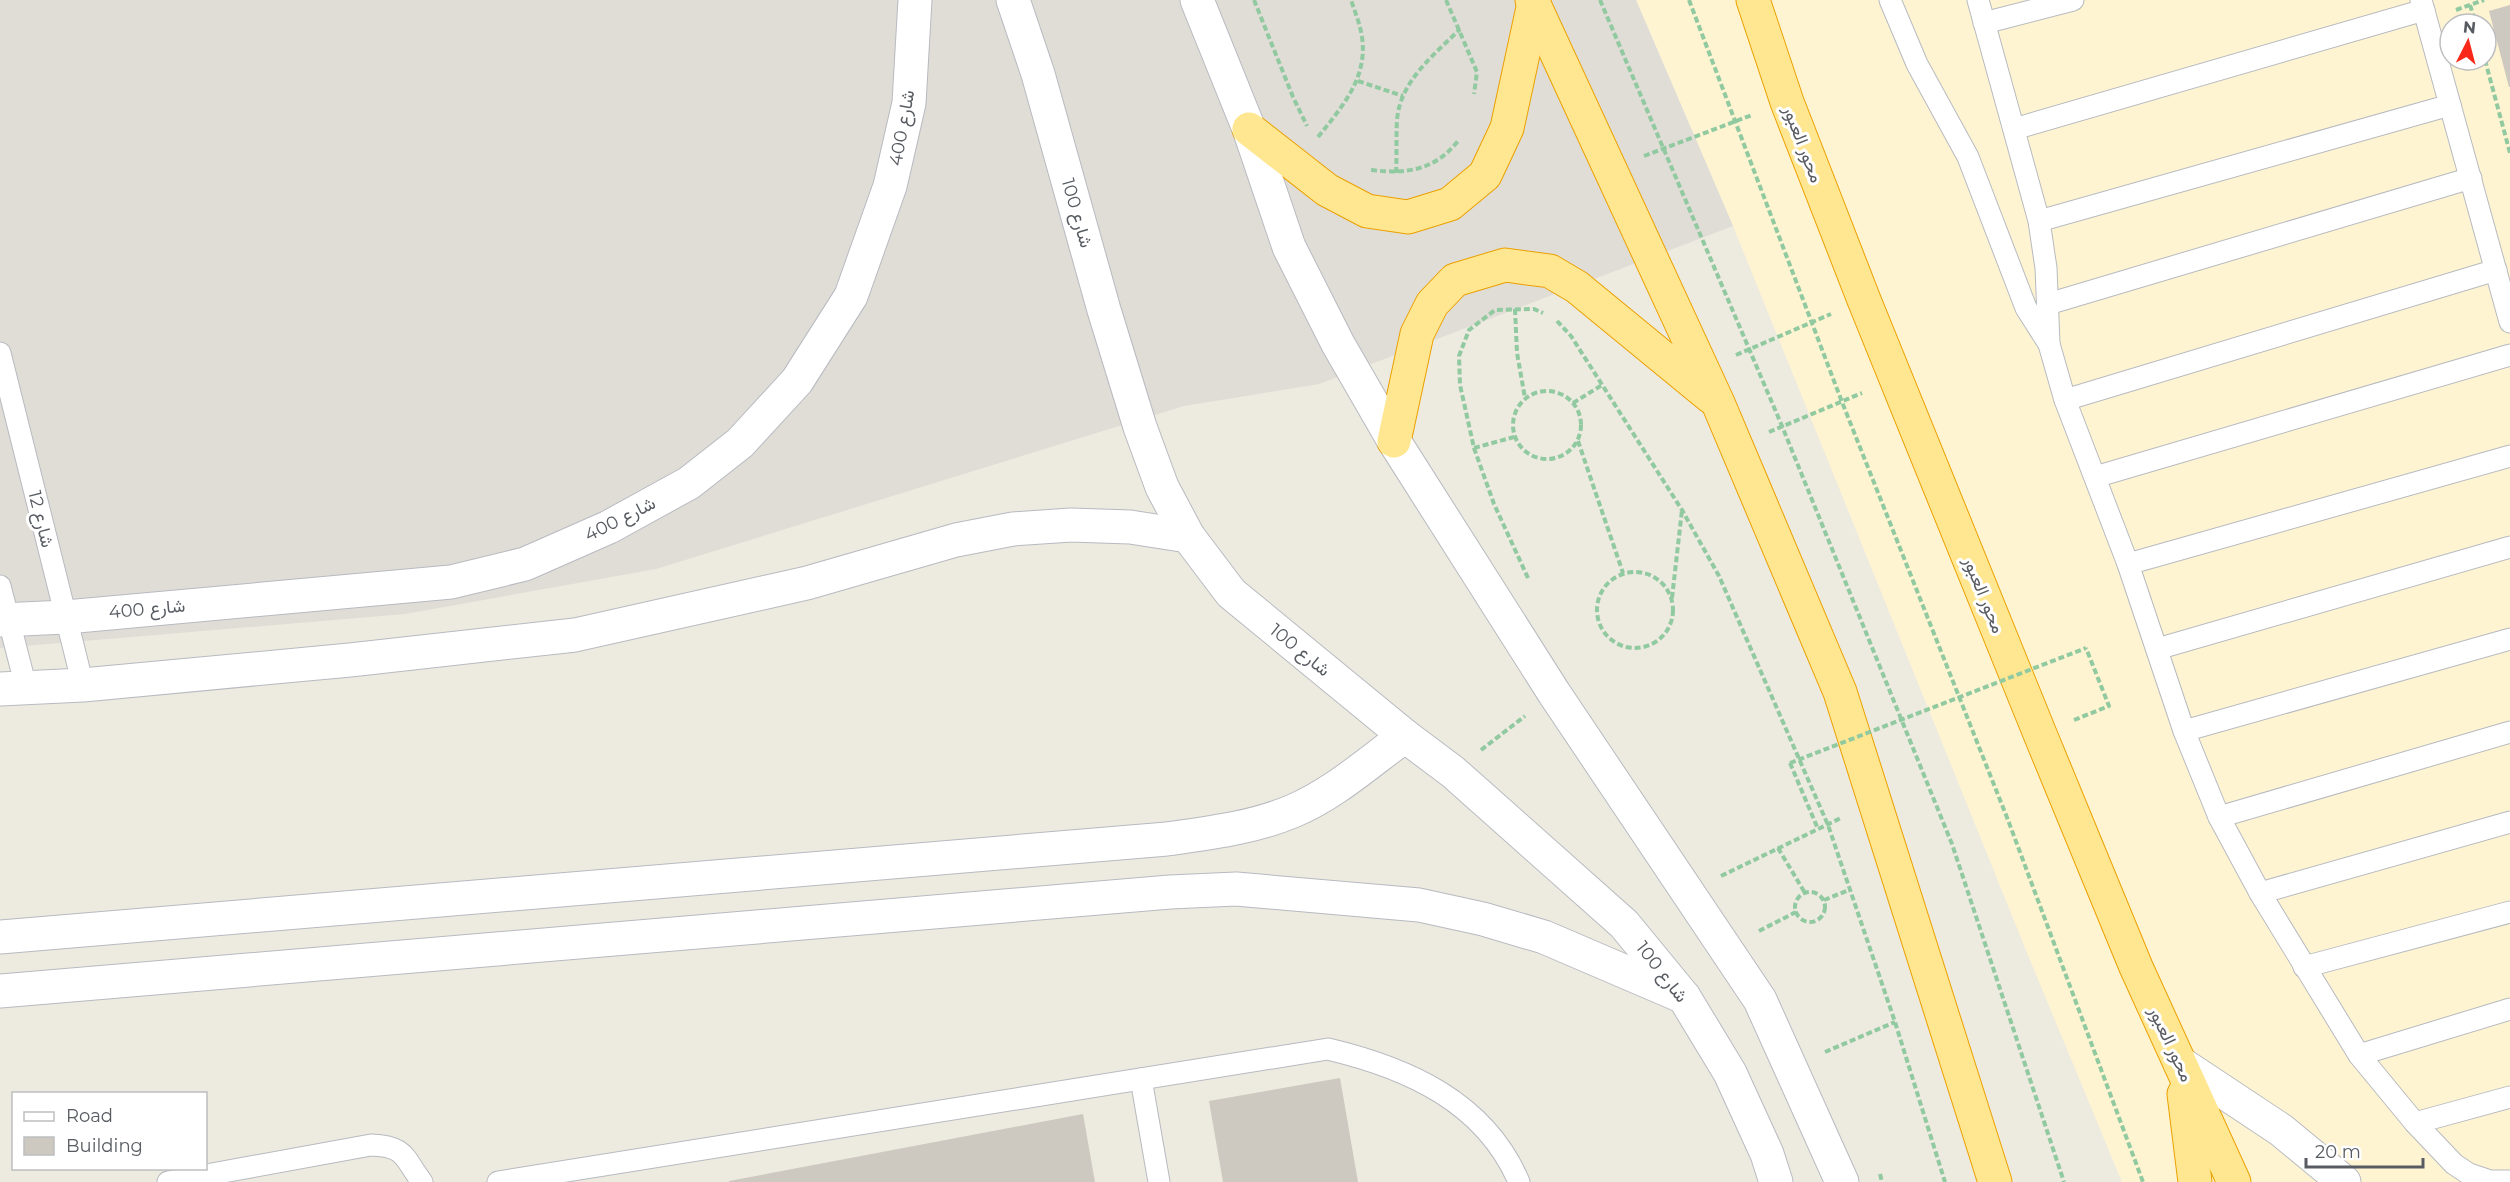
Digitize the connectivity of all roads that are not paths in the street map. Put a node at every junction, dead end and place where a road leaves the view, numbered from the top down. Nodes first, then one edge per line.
1 (915, 0) edge
2 (1013, 0) edge
3 (1197, 0) edge
4 (1753, 0) edge
5 (1890, 0) edge
6 (1978, 0) edge
7 (2073, 0) edge
8 (1533, 2) edge
9 (2423, 5) edge
10 (1984, 23) junction
11 (2450, 105) junction
12 (1249, 129) junction
13 (2014, 129) junction
14 (2470, 178) junction
15 (2039, 221) junction
16 (2496, 270) junction
17 (2049, 304) junction
18 (2510, 322) edge
19 (2049, 344) junction
20 (0, 353) edge
21 (2510, 355) edge
22 (2065, 400) junction
23 (1718, 403) junction
24 (1394, 441) junction
25 (2510, 456) edge
26 (2095, 477) junction
27 (1188, 536) junction
28 (2510, 547) edge
29 (2128, 564) junction
30 (0, 586) edge
31 (66, 617) junction
32 (4, 620) edge
33 (2510, 639) edge
34 (2157, 650) junction
35 (83, 685) junction
36 (13, 688) edge
37 (2184, 731) junction
38 (2510, 732) edge
39 (1405, 736) junction
40 (2219, 817) junction
41 (2510, 822) edge
42 (2260, 893) junction
43 (2510, 912) edge
44 (0, 937) edge
45 (2304, 967) junction
46 (0, 991) edge
47 (1684, 997) junction
48 (2510, 1009) edge
49 (2359, 1055) junction
50 (2180, 1063) junction
51 (1141, 1079) junction
52 (2510, 1097) edge
53 (2415, 1123) junction
54 (2510, 1181) edge
55 (168, 1182) edge
56 (422, 1182) edge
57 (498, 1182) edge
58 (1159, 1182) edge
59 (1519, 1182) edge
60 (1776, 1182) edge
61 (1842, 1182) edge
62 (1995, 1182) edge
63 (2195, 1182) edge
64 (2235, 1182) edge
65 (2343, 1182) edge

1 - 31 street, شارع 400
2 - 27 street, شارع 100
3 - 12 street
4 - 50 highway, محور العبور
5 - 19 lane
6 - 10 lane
7 - 10 lane
8 - 12 highway
8 - 23 highway
9 - 11 lane
9 - 13 lane
10 - 13 lane
11 - 14 lane
11 - 15 lane
12 - 24 street
13 - 15 lane
14 - 16 lane
14 - 17 lane
15 - 17 lane
16 - 18 lane
16 - 22 lane
17 - 19 lane
19 - 22 lane
20 - 31 lane, شارع 12
21 - 26 lane
22 - 26 lane
23 - 24 highway
23 - 62 highway
24 - 61 street
25 - 29 lane
26 - 29 lane
27 - 35 street
27 - 39 street, شارع 100
28 - 34 lane
29 - 34 lane
30 - 32 lane
31 - 32 street, شارع 400
31 - 35 lane, شارع 12
32 - 36 lane
33 - 37 lane
34 - 37 lane
35 - 36 street
37 - 40 lane
38 - 40 lane
39 - 44 street
39 - 47 street, شارع 100
40 - 42 lane
41 - 42 lane
42 - 45 lane
43 - 45 lane
45 - 49 lane
46 - 47 street
47 - 60 street, شارع 100
48 - 49 lane
49 - 53 lane
50 - 63 highway
50 - 64 highway, محور العبور
50 - 65 street
51 - 57 lane
51 - 58 lane
51 - 59 lane
52 - 53 lane
53 - 54 lane
55 - 56 lane

